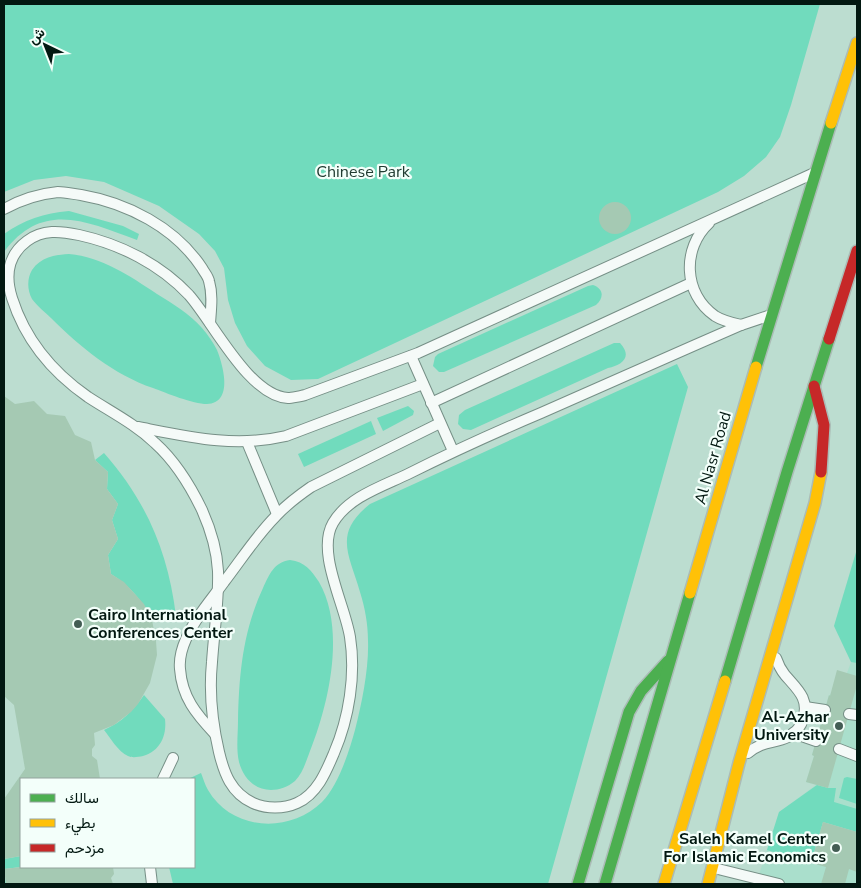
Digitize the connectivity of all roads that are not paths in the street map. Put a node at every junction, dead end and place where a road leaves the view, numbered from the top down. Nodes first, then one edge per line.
1 (857, 43) edge
2 (815, 172) junction
3 (4, 209) edge
4 (714, 218) junction
5 (857, 252) edge
6 (691, 282) junction
7 (772, 314) junction
8 (210, 323) junction
9 (741, 325) junction
10 (410, 356) junction
11 (423, 384) junction
12 (814, 386) junction
13 (431, 403) junction
14 (440, 423) junction
15 (135, 426) junction
16 (246, 442) junction
17 (453, 452) junction
18 (277, 514) junction
19 (217, 592) junction
20 (772, 648) junction
21 (672, 656) junction
22 (805, 707) junction
23 (824, 710) dead end
24 (793, 733) junction
25 (215, 734) junction
26 (816, 741) dead end
27 (839, 749) dead end
28 (857, 756) edge
29 (173, 758) dead end
30 (739, 763) junction
31 (163, 778) edge
32 (713, 867) junction
33 (150, 868) edge
34 (152, 884) edge
35 (578, 884) edge
36 (605, 884) edge
37 (664, 884) edge
38 (708, 884) edge
39 (779, 884) edge

1 - 2 highway, Al Nasr Road
2 - 4 lane
2 - 7 highway, Al Nasr Road
3 - 8 lane
4 - 6 lane
4 - 10 lane
5 - 12 highway
6 - 9 lane
6 - 13 lane
7 - 9 lane
7 - 21 highway, Al Nasr Road
8 - 10 lane
8 - 15 lane
9 - 17 lane
10 - 11 lane
11 - 13 lane
11 - 16 lane
12 - 20 highway
12 - 37 highway
13 - 14 lane
14 - 17 lane
14 - 18 lane
15 - 16 lane
15 - 19 lane
16 - 18 lane
17 - 25 lane
18 - 19 lane
19 - 25 lane
19 - 25 lane
20 - 22 lane
20 - 30 highway
21 - 35 highway
21 - 36 highway, Al Nasr Road
22 - 23 lane
22 - 24 lane
24 - 26 lane
24 - 30 lane
27 - 28 lane
29 - 31 lane
30 - 32 highway
32 - 38 highway
32 - 39 lane
33 - 34 lane

